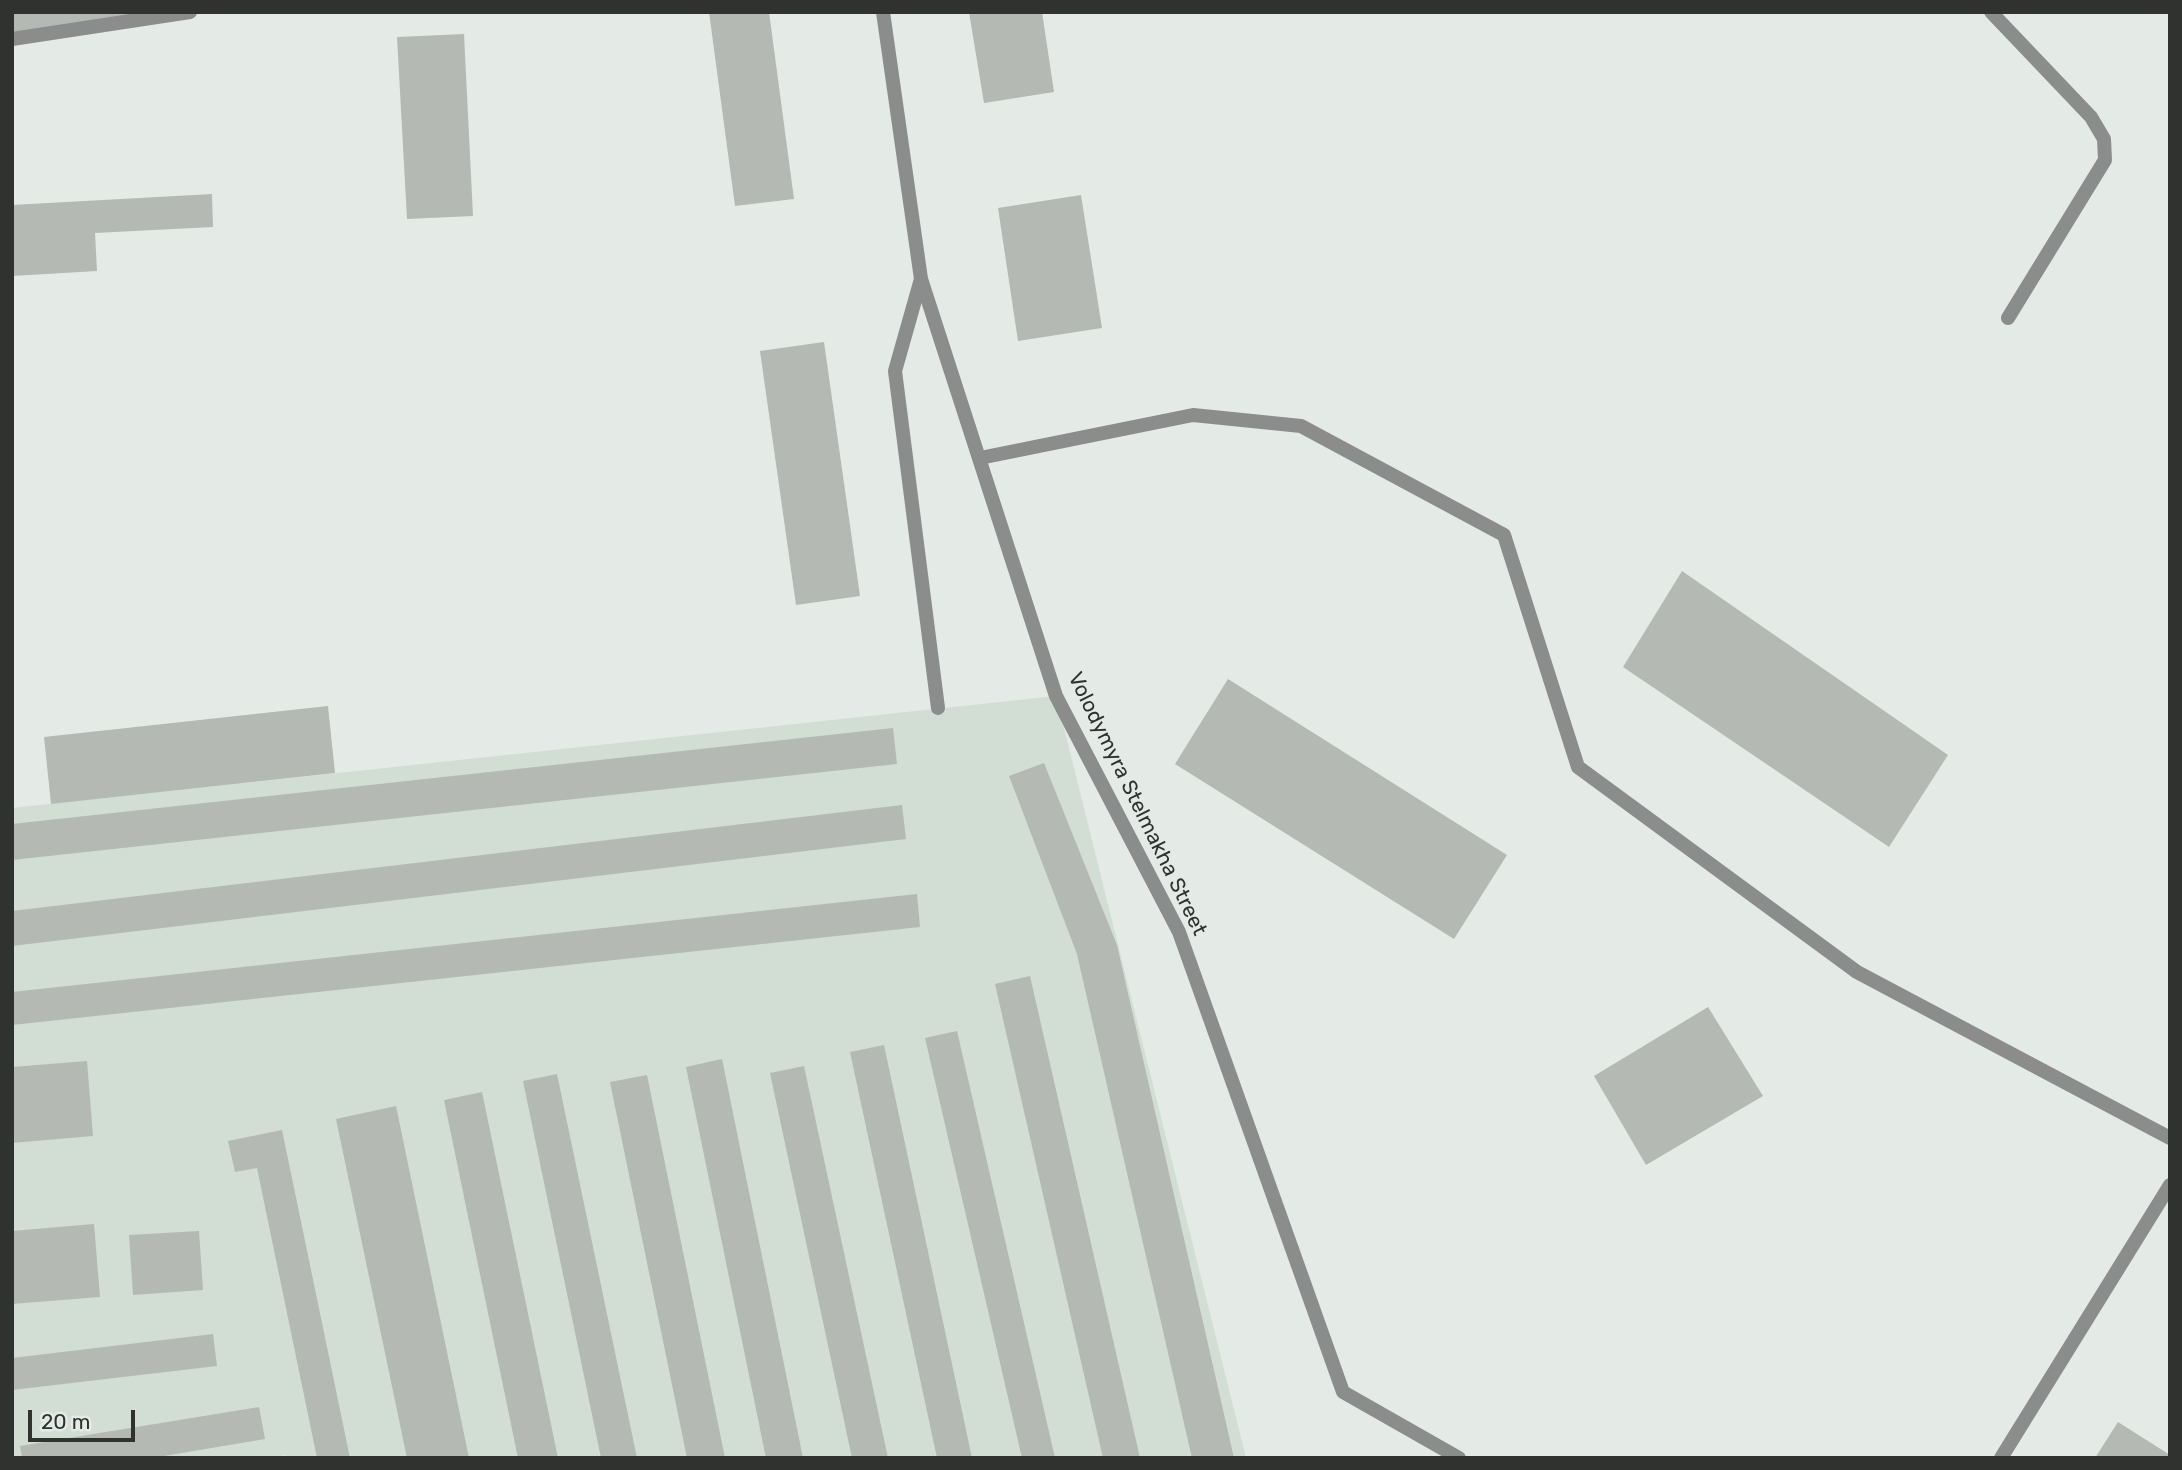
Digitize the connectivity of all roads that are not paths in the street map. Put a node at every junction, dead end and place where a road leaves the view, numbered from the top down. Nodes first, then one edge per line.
1 (190, 12) edge
2 (883, 12) edge
3 (1991, 12) edge
4 (12, 38) edge
5 (921, 279) junction
6 (2008, 317) dead end
7 (980, 458) junction
8 (938, 708) dead end
9 (2170, 1138) edge
10 (2170, 1185) edge
11 (1459, 1458) edge
12 (2001, 1458) edge

1 - 4 street
2 - 5 street, Volodymyra Stelmakha Street
3 - 6 street
5 - 7 street, Volodymyra Stelmakha Street
5 - 8 street
7 - 9 street
7 - 11 street, Volodymyra Stelmakha Street
10 - 12 street

